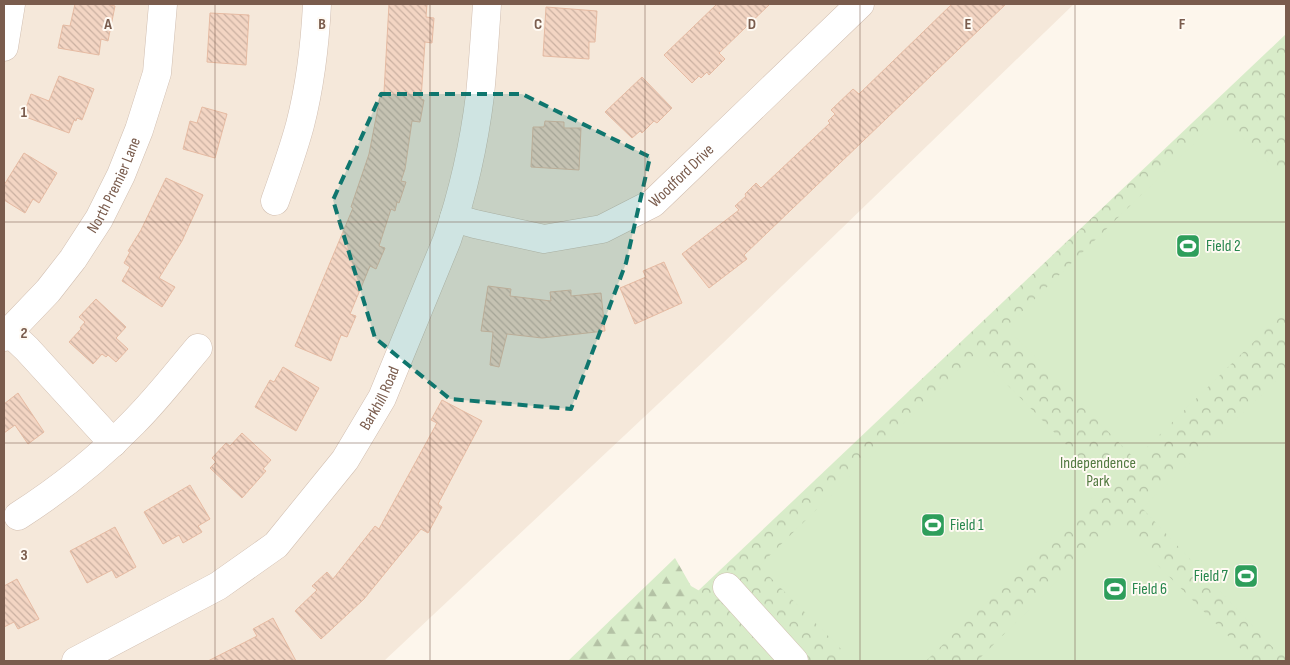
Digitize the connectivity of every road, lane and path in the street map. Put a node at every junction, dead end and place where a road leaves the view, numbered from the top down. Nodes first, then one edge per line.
1 (163, 4) edge
2 (317, 4) edge
3 (487, 4) edge
4 (860, 4) edge
5 (275, 201) dead end
6 (454, 218) junction
7 (6, 335) edge
8 (198, 348) dead end
9 (112, 443) junction
10 (18, 516) dead end
11 (727, 586) dead end
12 (76, 661) edge
13 (794, 661) edge

1 - 7 street, North Premier Lane
2 - 5 street
3 - 6 street, Barkhill Road
4 - 6 street, Woodford Drive
6 - 12 street, Barkhill Road
7 - 9 street
8 - 9 street
9 - 10 street
11 - 13 street

